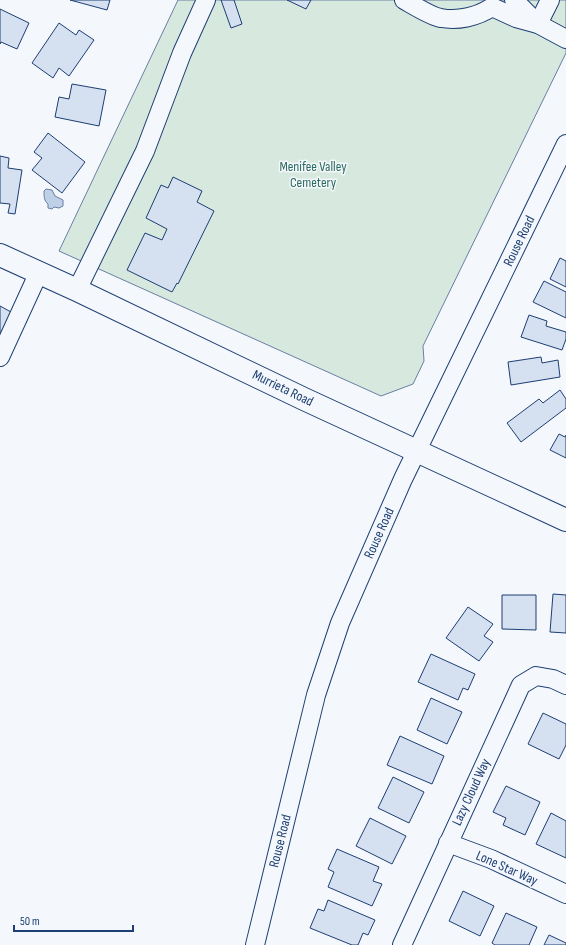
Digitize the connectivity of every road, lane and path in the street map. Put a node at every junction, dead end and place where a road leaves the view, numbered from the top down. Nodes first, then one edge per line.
1 (206, 0) edge
2 (404, 0) edge
3 (514, 0) edge
4 (550, 0) edge
5 (493, 4) edge
6 (538, 24) junction
7 (566, 40) edge
8 (566, 144) edge
9 (0, 255) edge
10 (39, 272) junction
11 (77, 290) junction
12 (0, 357) edge
13 (417, 451) junction
14 (566, 520) edge
15 (566, 685) edge
16 (448, 843) junction
17 (566, 894) edge
18 (255, 945) edge
19 (402, 945) edge

1 - 11 street
2 - 5 street
3 - 6 street
4 - 6 street
5 - 6 street
6 - 7 street
8 - 13 street, Rouse Road
9 - 10 main road, Murrieta Road
10 - 11 main road, Murrieta Road
10 - 12 street
11 - 13 main road, Murrieta Road
13 - 14 main road, Murrieta Road
13 - 18 street, Rouse Road
15 - 16 street, Lazy Cloud Way
16 - 17 street, Lone Star Way
16 - 19 street, Lazy Cloud Way

